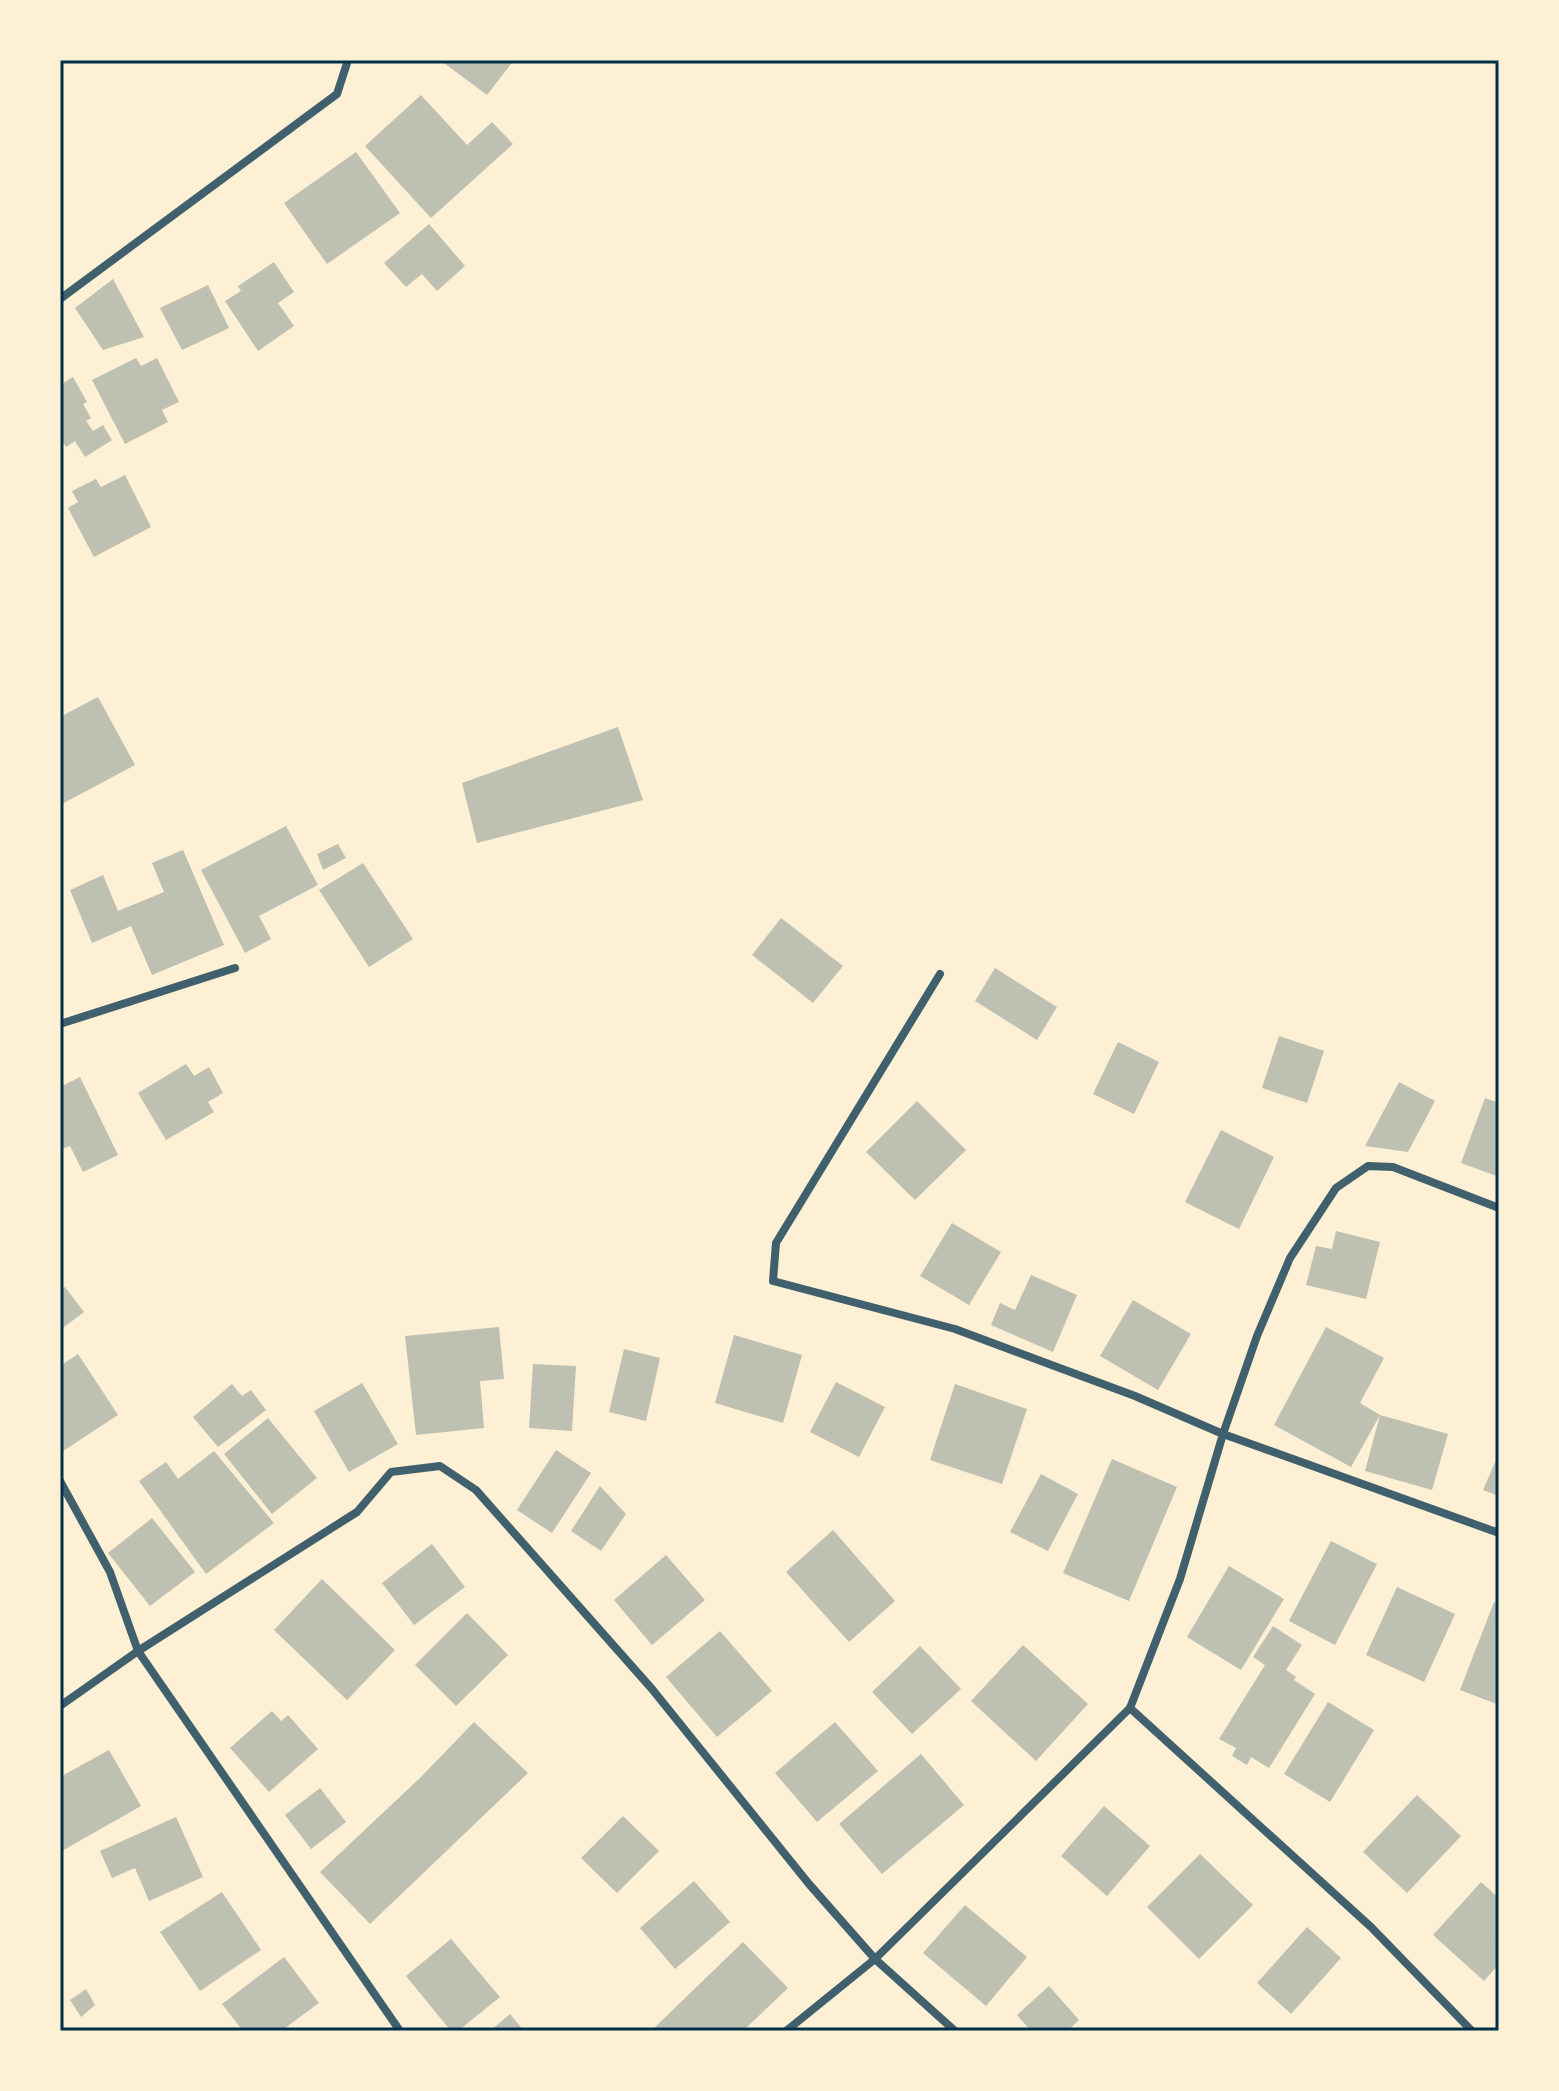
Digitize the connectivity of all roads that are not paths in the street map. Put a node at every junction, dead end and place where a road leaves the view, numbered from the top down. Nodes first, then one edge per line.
1 (348, 60) edge
2 (60, 299) edge
3 (235, 968) dead end
4 (940, 974) dead end
5 (60, 1024) edge
6 (1499, 1208) edge
7 (1223, 1434) junction
8 (60, 1481) edge
9 (1499, 1533) edge
10 (138, 1651) junction
11 (60, 1706) edge
12 (1130, 1708) junction
13 (875, 1959) junction
14 (400, 2031) edge
15 (786, 2031) edge
16 (955, 2031) edge
17 (1472, 2031) edge

1 - 2 street
3 - 5 street
4 - 7 street
6 - 7 street
7 - 9 street
7 - 12 street
8 - 10 street
10 - 11 street
10 - 13 street
10 - 14 street
12 - 13 street
12 - 17 street
13 - 15 street
13 - 16 street

